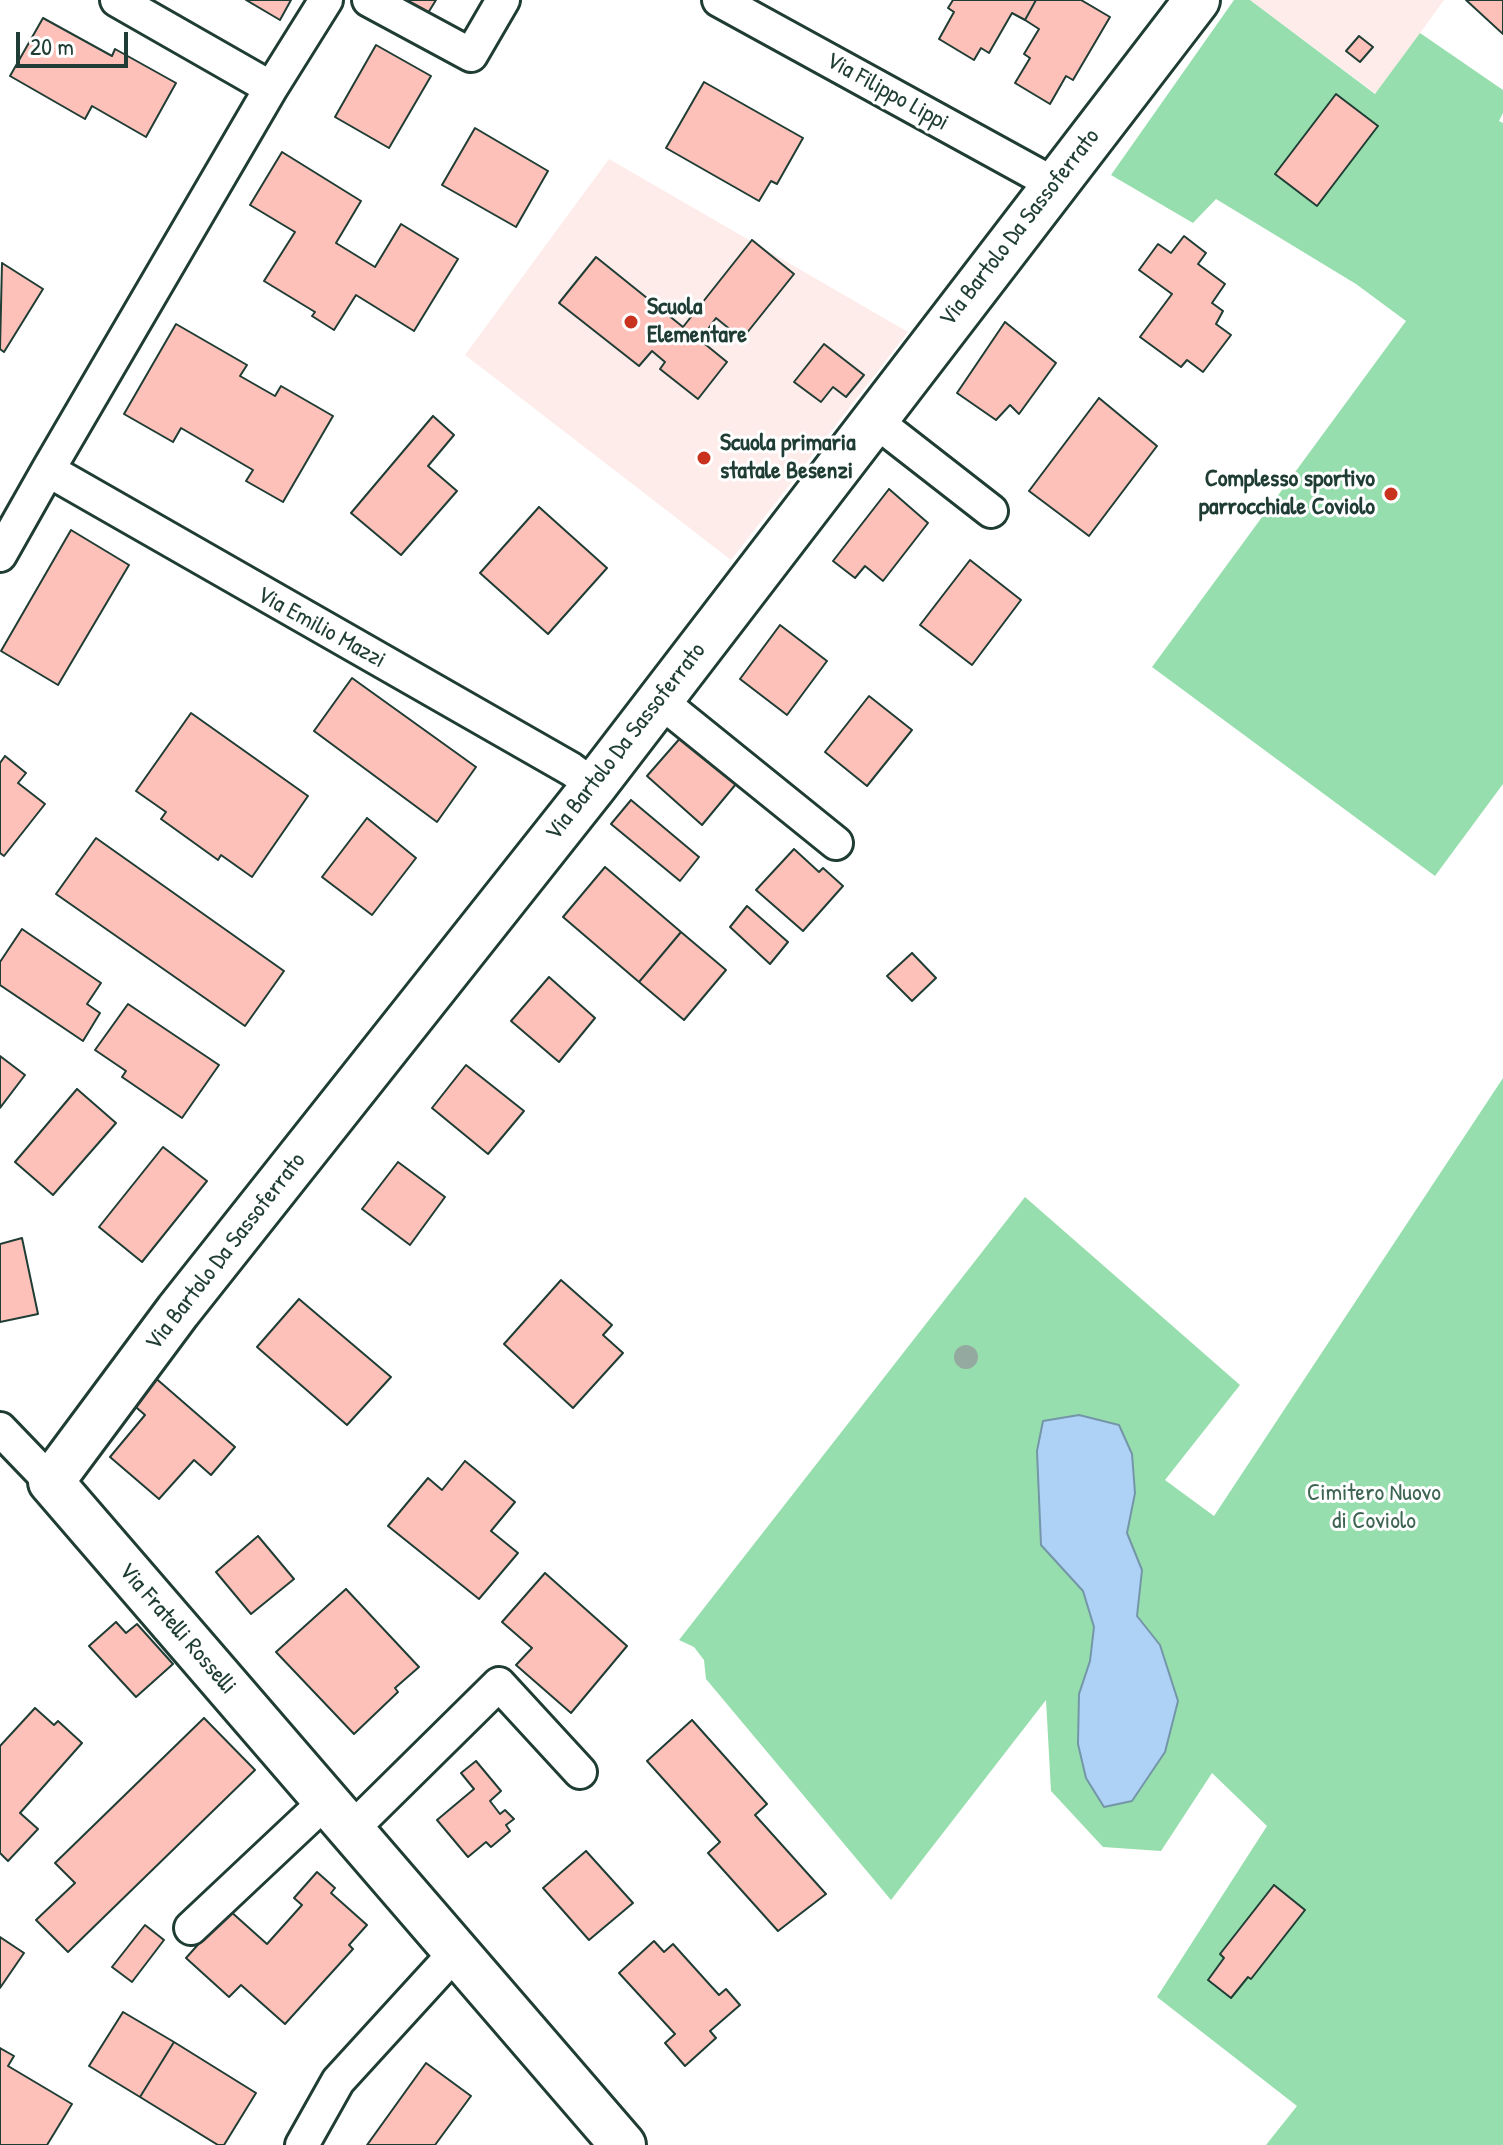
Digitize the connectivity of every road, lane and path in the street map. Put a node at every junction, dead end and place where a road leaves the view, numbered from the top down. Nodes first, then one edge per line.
1 (117, 0) edge
2 (326, 0) edge
3 (369, 0) edge
4 (503, 0) edge
5 (719, 0) edge
6 (1197, 0) edge
7 (271, 88) junction
8 (1054, 184) junction
9 (873, 419) junction
10 (48, 470) junction
11 (991, 511) dead end
12 (0, 555) edge
13 (659, 700) junction
14 (594, 786) junction
15 (836, 843) dead end
16 (0, 1429) edge
17 (51, 1482) junction
18 (580, 1772) dead end
19 (338, 1816) junction
20 (191, 1928) dead end
21 (455, 1953) junction
22 (302, 2145) edge
23 (623, 2145) edge

1 - 7 street
2 - 7 street
3 - 4 street
5 - 8 street, Via Filippo Lippi
6 - 8 street, Via Bartolo Da Sassoferrato
7 - 10 street
8 - 9 street, Via Bartolo Da Sassoferrato
9 - 11 street
9 - 13 street, Via Bartolo Da Sassoferrato
10 - 12 street
10 - 14 street, Via Emilio Mazzi
13 - 14 street, Via Bartolo Da Sassoferrato
13 - 15 street
14 - 17 street, Via Bartolo Da Sassoferrato
16 - 17 street, Via Fratelli Rosselli
17 - 19 street, Via Fratelli Rosselli
18 - 19 street
19 - 20 street
19 - 21 street, Via Fratelli Rosselli
21 - 22 street
21 - 23 street, Via Fratelli Rosselli

